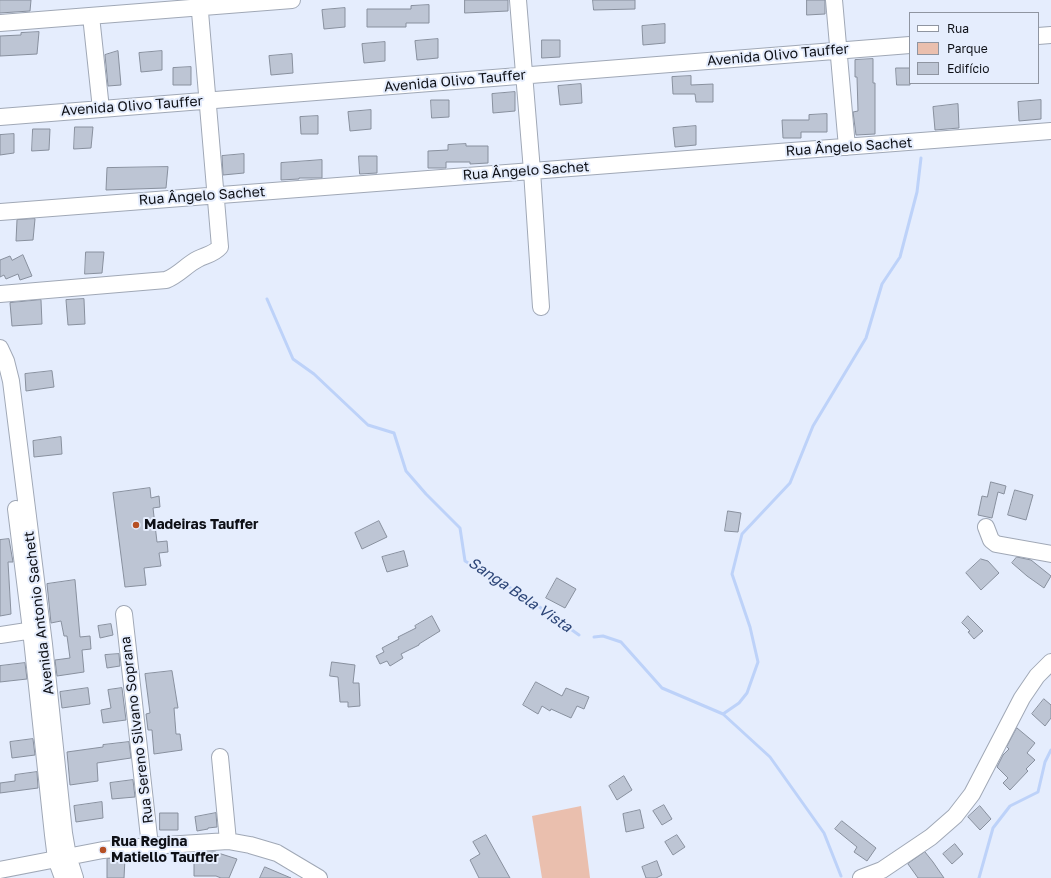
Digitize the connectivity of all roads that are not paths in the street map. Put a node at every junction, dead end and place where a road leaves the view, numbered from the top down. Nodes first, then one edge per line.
1 (292, 0) edge
2 (518, 0) edge
3 (834, 0) edge
4 (200, 4) edge
5 (91, 16) junction
6 (0, 23) edge
7 (1051, 35) edge
8 (1039, 36) edge
9 (909, 45) edge
10 (839, 50) junction
11 (523, 76) junction
12 (208, 100) junction
13 (100, 109) junction
14 (0, 117) edge
15 (1051, 131) edge
16 (847, 147) junction
17 (532, 171) junction
18 (216, 195) junction
19 (0, 212) edge
20 (0, 294) edge
21 (541, 307) dead end
22 (0, 348) edge
23 (0, 382) edge
24 (14, 450) junction
25 (986, 527) dead end
26 (1051, 554) edge
27 (124, 614) dead end
28 (36, 630) junction
29 (0, 635) edge
30 (1051, 662) edge
31 (220, 757) dead end
32 (228, 842) junction
33 (150, 846) junction
34 (62, 858) junction
35 (0, 870) edge
36 (63, 878) edge
37 (75, 878) edge
38 (319, 878) edge
39 (861, 878) edge

1 - 4 street
2 - 11 street
3 - 10 street
4 - 5 street
4 - 12 street
5 - 6 street
5 - 13 street
7 - 8 street
9 - 10 street, Avenida Olivo Tauffer
10 - 11 street, Avenida Olivo Tauffer
10 - 16 street
11 - 12 street, Avenida Olivo Tauffer
11 - 17 street
12 - 13 street, Avenida Olivo Tauffer
12 - 18 street
13 - 14 street, Avenida Olivo Tauffer
15 - 16 street, Rua Ângelo Sachet
16 - 17 street, Rua Ângelo Sachet
17 - 18 street, Rua Ângelo Sachet
17 - 21 street
18 - 19 street, Rua Ângelo Sachet
18 - 20 street
22 - 24 street, Avenida Antonio Sachett
23 - 24 street, Avenida Antonio Sachett
24 - 28 street, Avenida Antonio Sachett
25 - 26 street
27 - 33 street, Rua Sereno Silvano Soprana
28 - 29 street
28 - 34 street, Avenida Antonio Sachett
30 - 39 street
31 - 32 street
32 - 33 street
32 - 38 street
33 - 34 street
34 - 35 street
34 - 36 street, Avenida Antonio Sachett
34 - 37 street, Avenida Antonio Sachett

